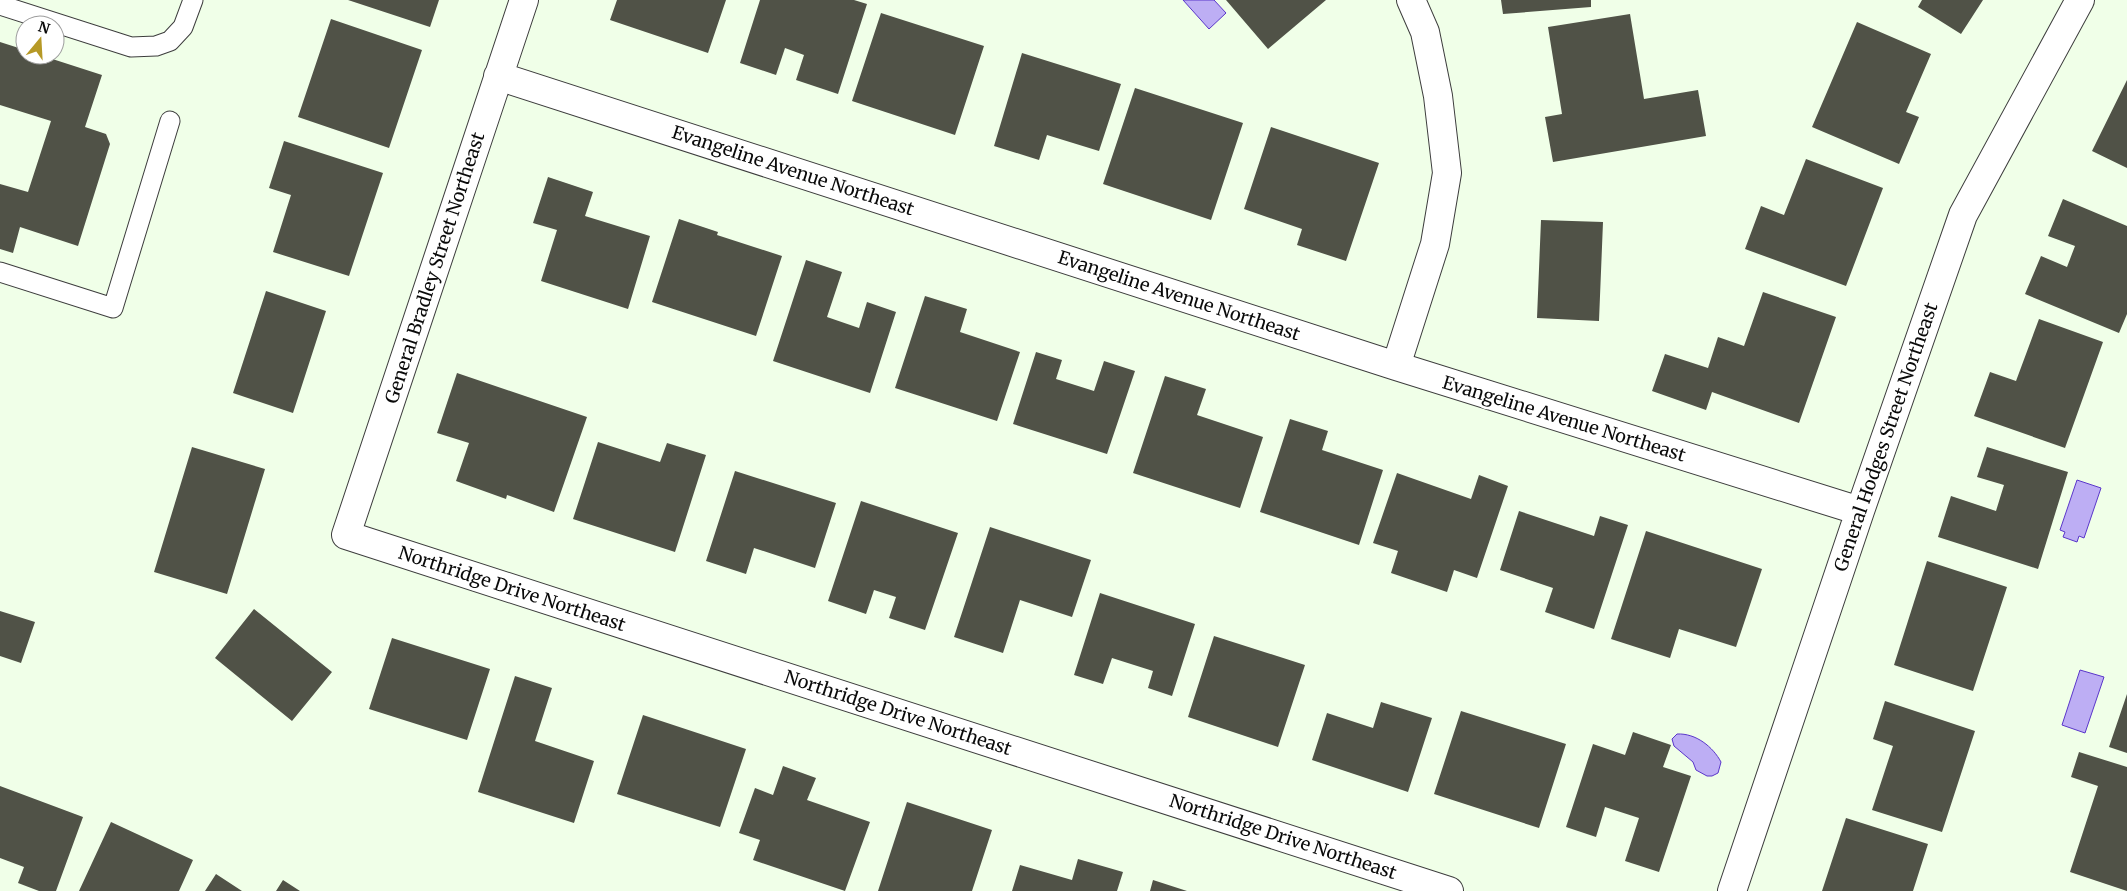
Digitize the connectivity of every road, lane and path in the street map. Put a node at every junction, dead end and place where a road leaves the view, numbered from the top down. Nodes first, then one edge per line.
1 (193, 0) edge
2 (524, 0) edge
3 (1411, 0) edge
4 (2080, 0) edge
5 (0, 5) edge
6 (498, 76) junction
7 (170, 121) dead end
8 (0, 272) edge
9 (1396, 366) junction
10 (1860, 511) junction
11 (346, 535) joint
12 (1449, 891) edge
13 (1732, 891) edge

1 - 5 lane
2 - 6 street, General Bradley Street Northeast
3 - 9 street
4 - 10 street, General Hodges Street Northeast
6 - 9 street, Evangeline Avenue Northeast
6 - 11 street, General Bradley Street Northeast
7 - 8 lane
9 - 10 street, Evangeline Avenue Northeast
10 - 13 street, General Hodges Street Northeast
11 - 12 street, Northridge Drive Northeast

